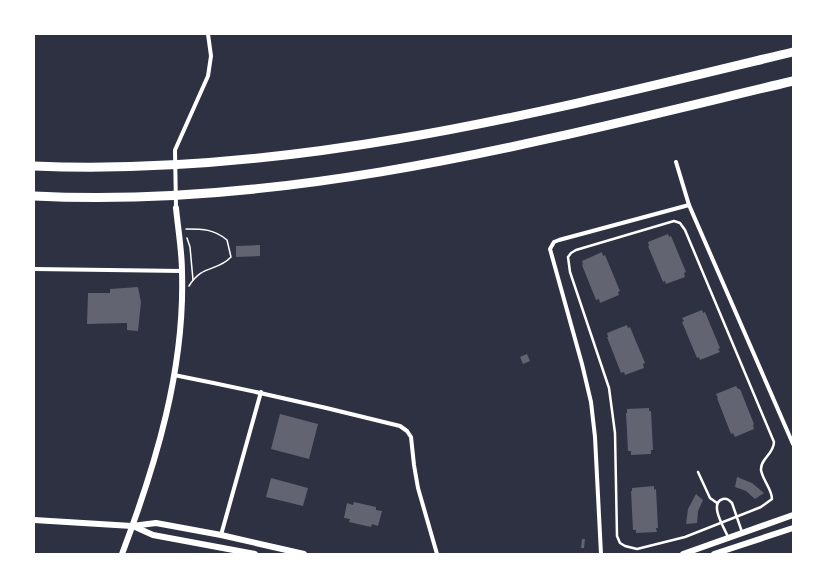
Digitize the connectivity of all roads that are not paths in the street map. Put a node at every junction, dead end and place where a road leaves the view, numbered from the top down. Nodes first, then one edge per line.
1 (208, 34) edge
2 (793, 52) edge
3 (793, 81) edge
4 (676, 162) dead end
5 (34, 166) edge
6 (34, 196) edge
7 (689, 205) junction
8 (176, 208) joint
9 (34, 269) edge
10 (182, 271) junction
11 (174, 375) junction
12 (261, 392) junction
13 (793, 444) edge
14 (698, 472) dead end
15 (718, 503) junction
16 (793, 515) edge
17 (736, 516) junction
18 (34, 520) edge
19 (721, 522) junction
20 (132, 526) junction
21 (793, 528) edge
22 (742, 532) junction
23 (221, 535) junction
24 (728, 538) junction
25 (122, 554) edge
26 (255, 554) edge
27 (304, 554) edge
28 (437, 554) edge
29 (601, 554) edge
30 (682, 554) edge
31 (714, 554) edge

1 - 8 street
2 - 5 highway
3 - 6 highway
4 - 7 street
7 - 13 street
7 - 29 street
8 - 10 street
9 - 10 street
10 - 11 street
11 - 12 street
11 - 20 street
12 - 23 street
12 - 28 street
14 - 15 lane
15 - 17 lane
15 - 19 lane
16 - 22 street
17 - 19 lane
17 - 19 lane
17 - 22 lane
18 - 20 street
19 - 24 lane
20 - 23 street
20 - 25 street
20 - 26 street
21 - 31 street
22 - 24 street
23 - 27 street
24 - 30 street

